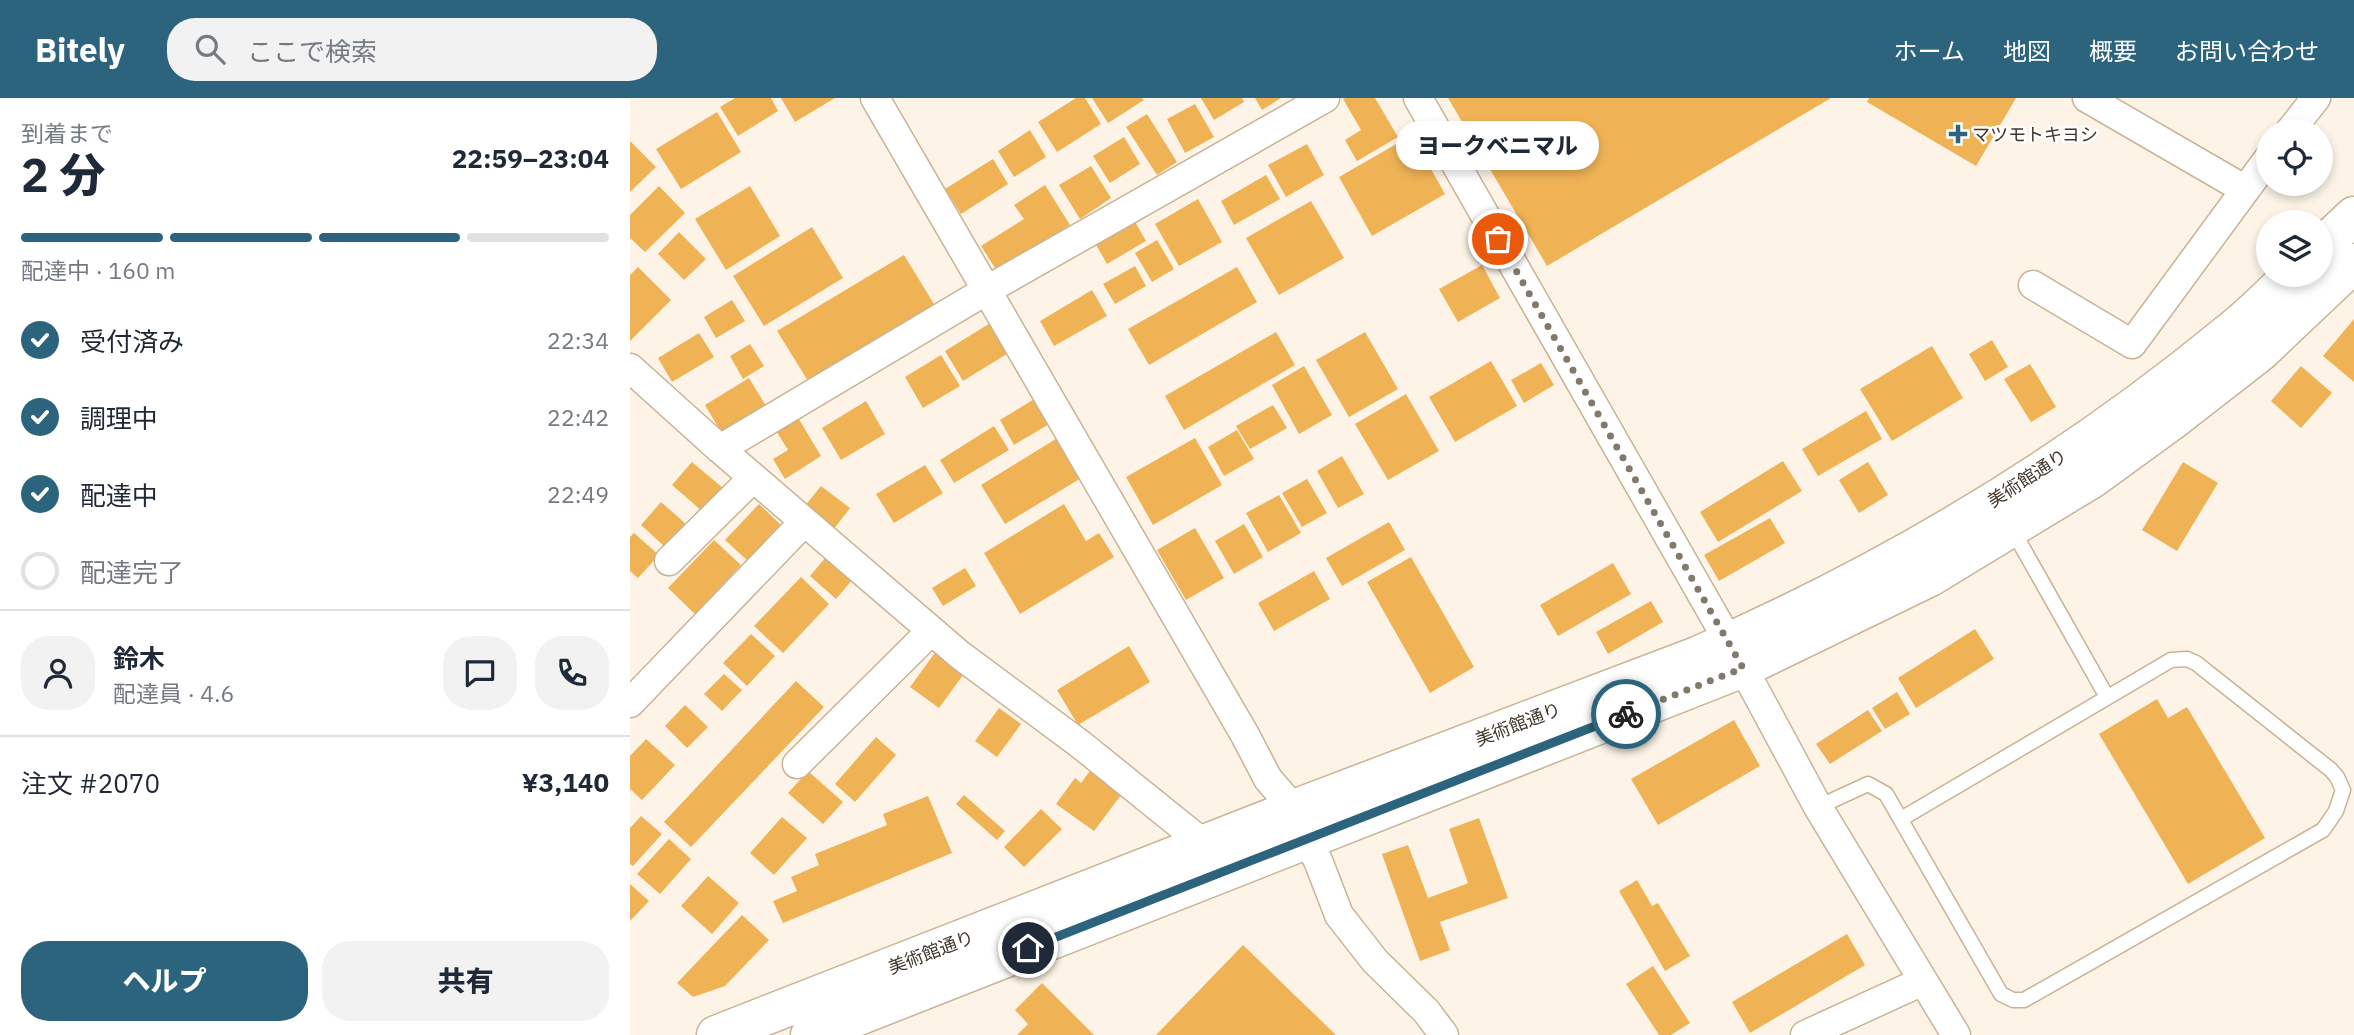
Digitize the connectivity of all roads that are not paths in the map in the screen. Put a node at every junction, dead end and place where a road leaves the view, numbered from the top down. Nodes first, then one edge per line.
1 (875, 98) edge
2 (1325, 98) edge
3 (1418, 98) edge
4 (2316, 98) edge
5 (2091, 99) edge
6 (2299, 119) edge
7 (2256, 174) edge
8 (2244, 189) junction
9 (2354, 216) edge
10 (2333, 236) edge
11 (2354, 263) edge
12 (2033, 285) dead end
13 (2279, 287) edge
14 (987, 290) junction
15 (630, 368) edge
16 (720, 449) junction
17 (753, 478) junction
18 (804, 522) junction
19 (2012, 529) junction
20 (669, 561) dead end
21 (931, 631) junction
22 (1736, 655) junction
23 (2107, 697) junction
24 (630, 704) edge
25 (797, 764) dead end
26 (1818, 807) junction
27 (1901, 819) junction
28 (1302, 824) junction
29 (1204, 844) junction
30 (1923, 981) junction
31 (716, 1035) edge
32 (810, 1035) edge
33 (1444, 1035) edge
34 (1805, 1035) edge
35 (1956, 1035) edge

1 - 14 street
2 - 14 street
3 - 22 street
4 - 6 street
5 - 8 street
7 - 8 street
8 - 12 street
9 - 10 street
11 - 19 street, 美術館通り
13 - 22 street, 美術館通り
14 - 16 street
14 - 28 street
15 - 16 street
16 - 17 street
17 - 18 street
17 - 20 street
18 - 21 street
18 - 24 street
19 - 22 street, 美術館通り
19 - 23 lane
21 - 25 street
21 - 29 street
22 - 26 street
22 - 28 street, 美術館通り
23 - 27 lane
23 - 27 lane
26 - 27 lane
26 - 30 street
28 - 29 street, 美術館通り
28 - 32 street, 美術館通り
28 - 33 street
29 - 31 street, 美術館通り
30 - 34 street
30 - 35 street

